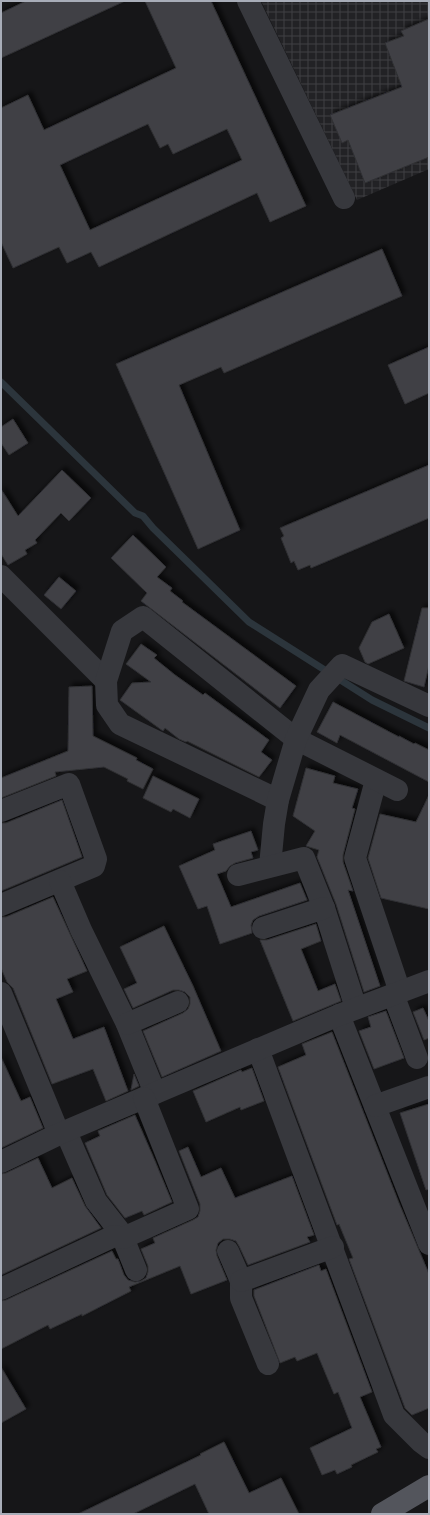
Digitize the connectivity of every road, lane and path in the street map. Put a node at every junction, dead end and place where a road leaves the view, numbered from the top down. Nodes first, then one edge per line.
1 (248, 1) edge
2 (344, 198) dead end
3 (1, 576) edge
4 (106, 681) junction
5 (429, 706) edge
6 (296, 740) junction
7 (376, 780) junction
8 (397, 790) dead end
9 (278, 800) junction
10 (1, 811) edge
11 (270, 866) junction
12 (238, 875) dead end
13 (60, 881) junction
14 (1, 905) edge
15 (324, 908) junction
16 (263, 928) dead end
17 (429, 981) edge
18 (1, 993) edge
19 (396, 993) junction
20 (178, 1002) dead end
21 (348, 1012) junction
22 (127, 1024) junction
23 (258, 1049) junction
24 (417, 1058) dead end
25 (429, 1086) edge
26 (149, 1095) junction
27 (375, 1106) junction
28 (62, 1133) junction
29 (1, 1162) edge
30 (123, 1238) junction
31 (429, 1244) edge
32 (333, 1247) junction
33 (228, 1251) dead end
34 (136, 1270) dead end
35 (241, 1281) junction
36 (1, 1289) edge
37 (268, 1364) dead end
38 (429, 1448) edge
39 (429, 1486) edge
40 (382, 1514) edge

1 - 2 street
3 - 4 street
4 - 6 street
4 - 9 street
5 - 6 street
6 - 7 street
6 - 9 street
7 - 8 street
7 - 19 street
9 - 11 street
10 - 13 street
11 - 12 street
11 - 15 street
13 - 14 street
13 - 22 street
15 - 16 street
15 - 21 street
17 - 19 street
18 - 28 street
19 - 21 street
19 - 24 street
20 - 22 street
21 - 23 street
21 - 27 street
22 - 26 street
23 - 26 street
23 - 32 street
25 - 27 street
26 - 28 street
26 - 30 street
27 - 31 street
28 - 29 street
28 - 30 street
30 - 34 street
30 - 36 street
32 - 35 street
32 - 38 street
33 - 35 street
35 - 37 street
39 - 40 main road

